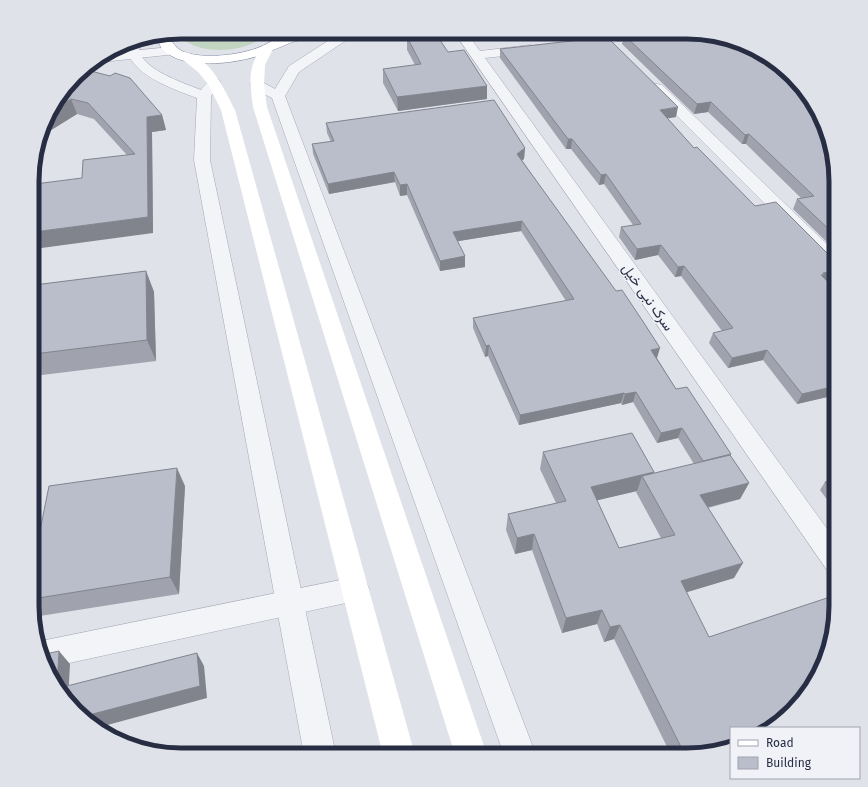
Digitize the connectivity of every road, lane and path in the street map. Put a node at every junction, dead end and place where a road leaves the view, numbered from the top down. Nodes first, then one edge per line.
1 (338, 39) edge
2 (465, 39) edge
3 (607, 39) joint
4 (162, 40) edge
5 (278, 41) edge
6 (569, 44) edge
7 (134, 47) edge
8 (546, 47) edge
9 (133, 48) edge
10 (618, 50) edge
11 (178, 54) junction
12 (476, 55) junction
13 (646, 77) edge
14 (257, 85) junction
15 (209, 90) junction
16 (278, 96) junction
17 (829, 257) edge
18 (829, 552) edge
19 (355, 590) junction
20 (289, 604) junction
21 (48, 654) edge
22 (319, 748) edge
23 (397, 748) edge
24 (469, 748) edge
25 (517, 748) edge

1 - 16 street
2 - 12 street, سرک نبی خیل
3 - 6 street
3 - 10 street
4 - 11 main road
5 - 11 main road
5 - 14 main road
7 - 11 street
8 - 12 street
9 - 15 street
11 - 15 main road
12 - 18 street, سرک نبی خیل
13 - 17 street
14 - 16 street
14 - 24 main road
15 - 19 main road
15 - 20 street
16 - 25 street
19 - 20 street
19 - 23 main road
20 - 21 street
20 - 22 street

